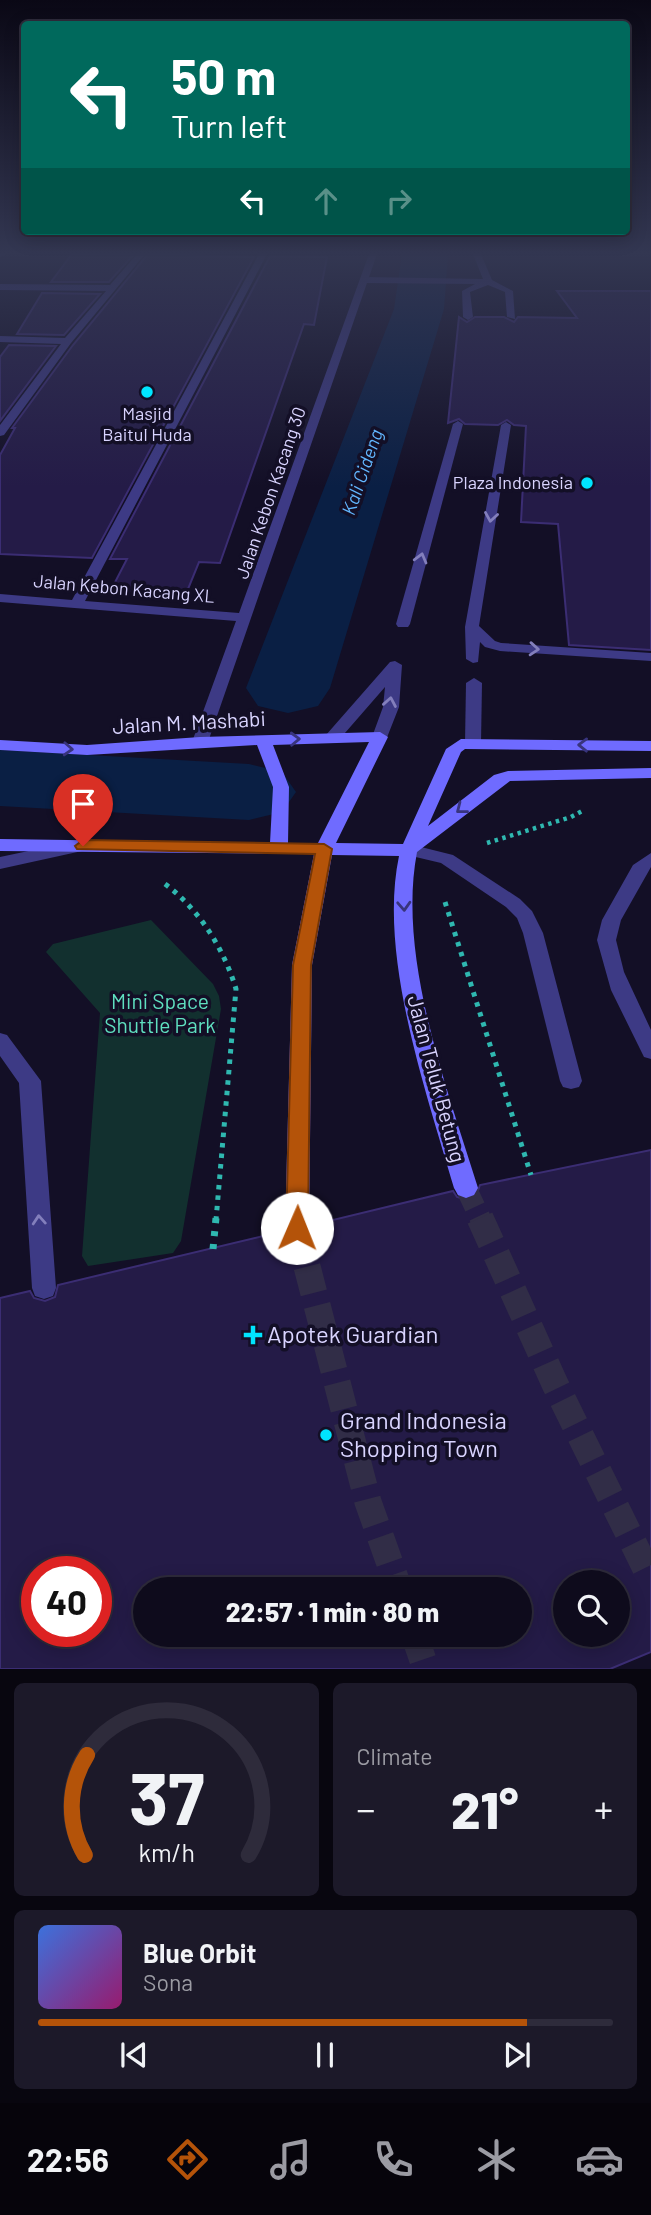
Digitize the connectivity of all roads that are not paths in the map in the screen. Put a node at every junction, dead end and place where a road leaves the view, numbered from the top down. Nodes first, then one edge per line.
1 (76, 332) edge
2 (222, 332) edge
3 (347, 332) edge
4 (0, 339) edge
5 (68, 341) junction
6 (458, 424) dead end
7 (506, 425) dead end
8 (0, 433) edge
9 (0, 598) edge
10 (76, 606) junction
11 (246, 618) junction
12 (403, 624) dead end
13 (472, 627) junction
14 (651, 657) edge
15 (473, 659) dead end
16 (474, 683) dead end
17 (380, 737) junction
18 (332, 738) junction
19 (263, 740) junction
20 (200, 742) junction
21 (473, 743) junction
22 (0, 745) edge
23 (651, 746) edge
24 (651, 773) edge
25 (0, 845) edge
26 (83, 846) junction
27 (279, 849) junction
28 (324, 849) junction
29 (409, 850) junction
30 (651, 859) edge
31 (0, 863) edge
32 (0, 1041) edge
33 (651, 1051) edge
34 (571, 1081) dead end
35 (466, 1188) tunnel mouth
36 (297, 1228) tunnel mouth
37 (44, 1288) dead end

1 - 5 street
2 - 10 street
3 - 11 street, Jalan Kebon Kacang 30
4 - 5 street
5 - 8 street
12 -> 6 street
7 -> 13 street
9 - 10 street, Jalan Kebon Kacang XL
10 - 11 street, Jalan Kebon Kacang XL
11 - 20 street, Jalan Kebon Kacang 30
13 -> 14 street
13 - 15 street
16 - 21 street
17 - 18 street, Jalan M. Mashabi
17 -> 18 street
17 - 28 street
19 -> 18 street, Jalan M. Mashabi
19 - 20 street, Jalan M. Mashabi
19 - 27 street
22 -> 20 street, Jalan M. Mashabi
23 -> 21 street
21 - 29 street, Jalan Teluk Betung
24 -> 29 street
25 - 26 street
26 - 27 street
26 - 31 street
27 - 28 street
28 - 29 street
28 - 36 street
29 - 34 street
29 -> 35 street, Jalan Teluk Betung
30 - 33 street
37 -> 32 street

